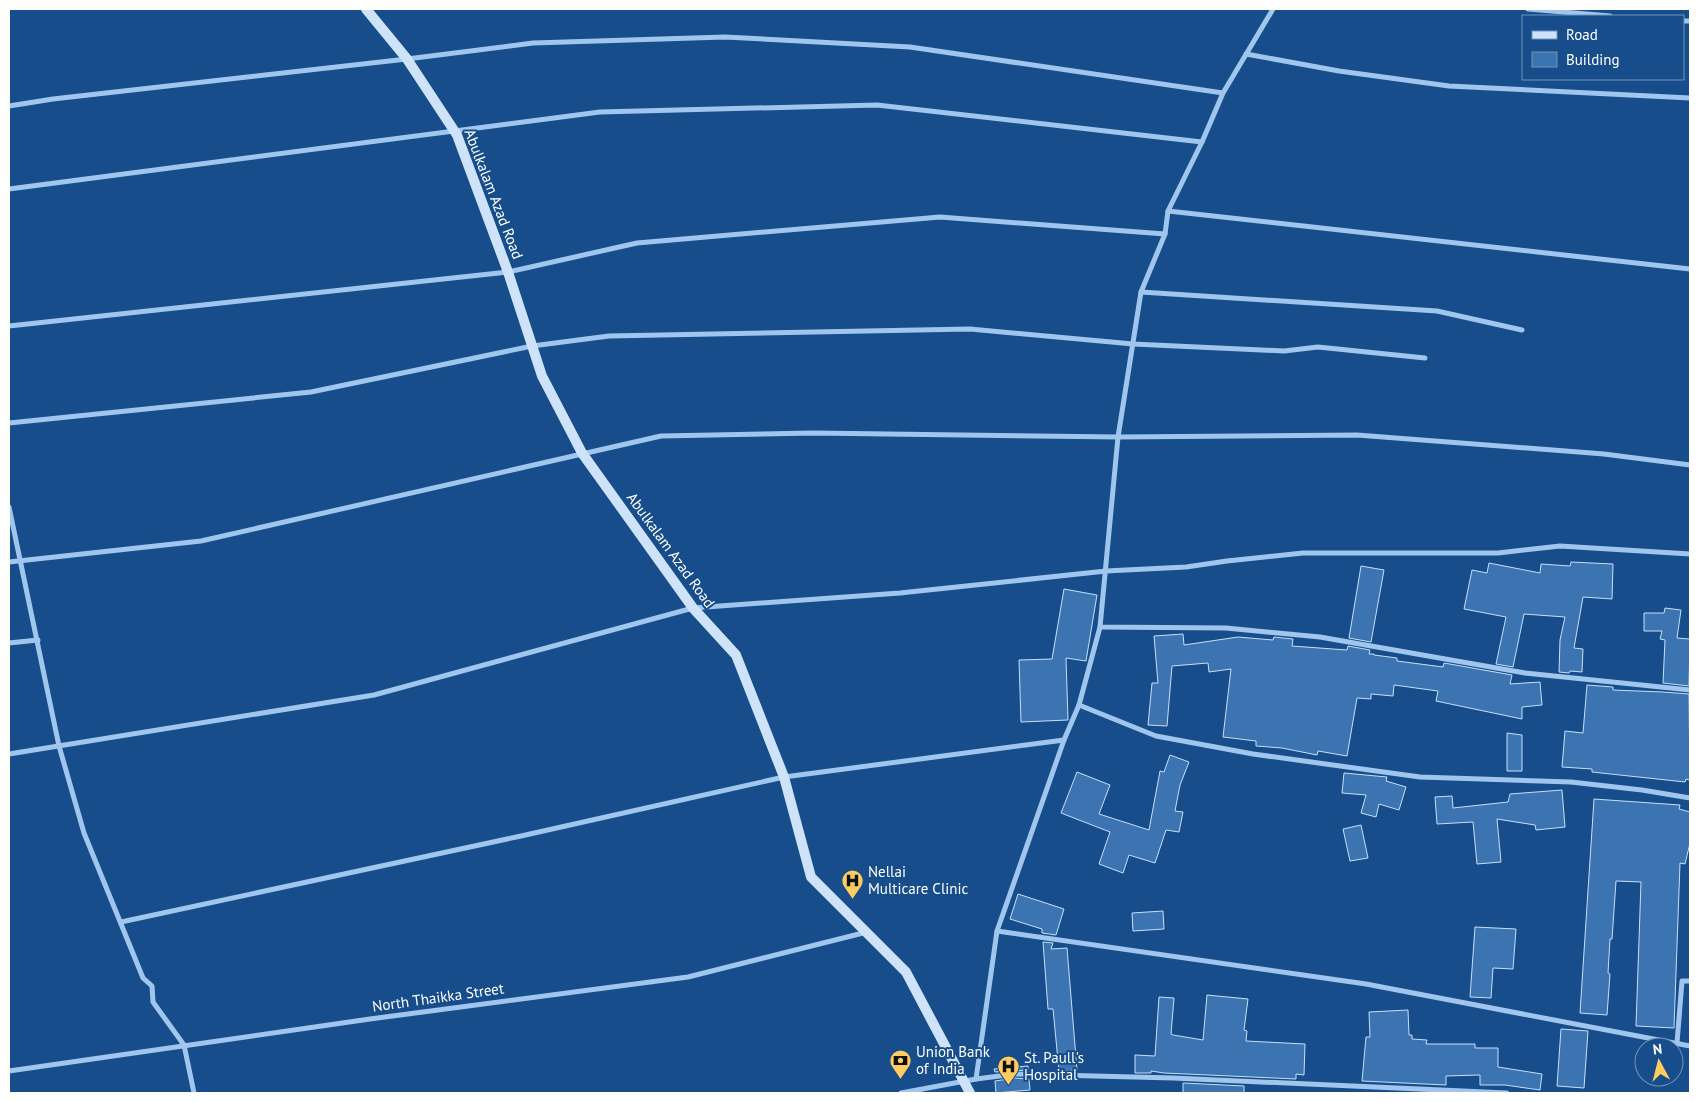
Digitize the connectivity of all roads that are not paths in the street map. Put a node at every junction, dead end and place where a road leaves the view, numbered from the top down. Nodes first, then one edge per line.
1 (366, 9) edge
2 (1273, 9) edge
3 (1528, 9) edge
4 (1598, 15) edge
5 (1246, 54) junction
6 (407, 59) junction
7 (1222, 93) junction
8 (1690, 98) edge
9 (9, 106) edge
10 (454, 131) junction
11 (1202, 142) junction
12 (9, 189) edge
13 (1168, 211) junction
14 (1164, 234) junction
15 (1690, 269) edge
16 (508, 272) junction
17 (1141, 292) junction
18 (9, 326) edge
19 (1522, 330) dead end
20 (1133, 344) junction
21 (532, 346) junction
22 (1425, 358) dead end
23 (9, 424) edge
24 (1118, 437) junction
25 (582, 453) junction
26 (1690, 465) edge
27 (9, 507) edge
28 (1690, 554) edge
29 (20, 561) junction
30 (9, 562) edge
31 (1106, 571) junction
32 (693, 608) junction
33 (1100, 627) junction
34 (38, 640) junction
35 (9, 643) edge
36 (1690, 690) edge
37 (1079, 706) junction
38 (1064, 740) junction
39 (59, 746) junction
40 (9, 754) edge
41 (784, 777) junction
42 (1690, 798) edge
43 (121, 922) junction
44 (997, 931) junction
45 (868, 932) junction
46 (1690, 981) edge
47 (1645, 1037) edge
48 (1677, 1037) edge
49 (184, 1045) junction
50 (9, 1070) edge
51 (976, 1079) junction
52 (963, 1082) junction
53 (194, 1093) edge
54 (902, 1093) edge
55 (970, 1093) edge
56 (1507, 1093) edge

1 - 6 main road, Abulkalam Azad Road
2 - 5 street
3 - 4 street
5 - 7 street
5 - 8 street
6 - 7 street
6 - 9 street
6 - 10 main road, Abulkalam Azad Road
7 - 11 street
10 - 11 street
10 - 12 street
10 - 16 main road, Abulkalam Azad Road
11 - 13 street
13 - 14 street
13 - 15 street
14 - 16 street
14 - 17 street
16 - 18 street
16 - 21 main road, Abulkalam Azad Road
17 - 19 street
17 - 20 street
20 - 21 street
20 - 22 street
20 - 24 street
21 - 23 street
21 - 25 main road, Abulkalam Azad Road
24 - 25 street
24 - 26 street
24 - 31 street
25 - 29 street
25 - 32 main road, Abulkalam Azad Road
27 - 29 street
28 - 31 street
29 - 30 street
29 - 34 street
31 - 32 street
31 - 33 street
32 - 39 street
32 - 41 main road, Abulkalam Azad Road
33 - 36 street
33 - 37 street
34 - 35 street
34 - 39 street
37 - 38 street
37 - 42 street
38 - 41 street
38 - 44 street
39 - 40 street
39 - 43 street
41 - 43 street
41 - 45 main road, Abulkalam Azad Road
43 - 49 street
44 - 47 street
44 - 51 street
45 - 49 street, North Thaikka Street
45 - 52 main road, Abulkalam Azad Road
46 - 48 street
49 - 50 street, North Thaikka Street
49 - 53 street
51 - 52 street
51 - 56 street
52 - 54 street
52 - 55 main road, Abulkalam Azad Road

